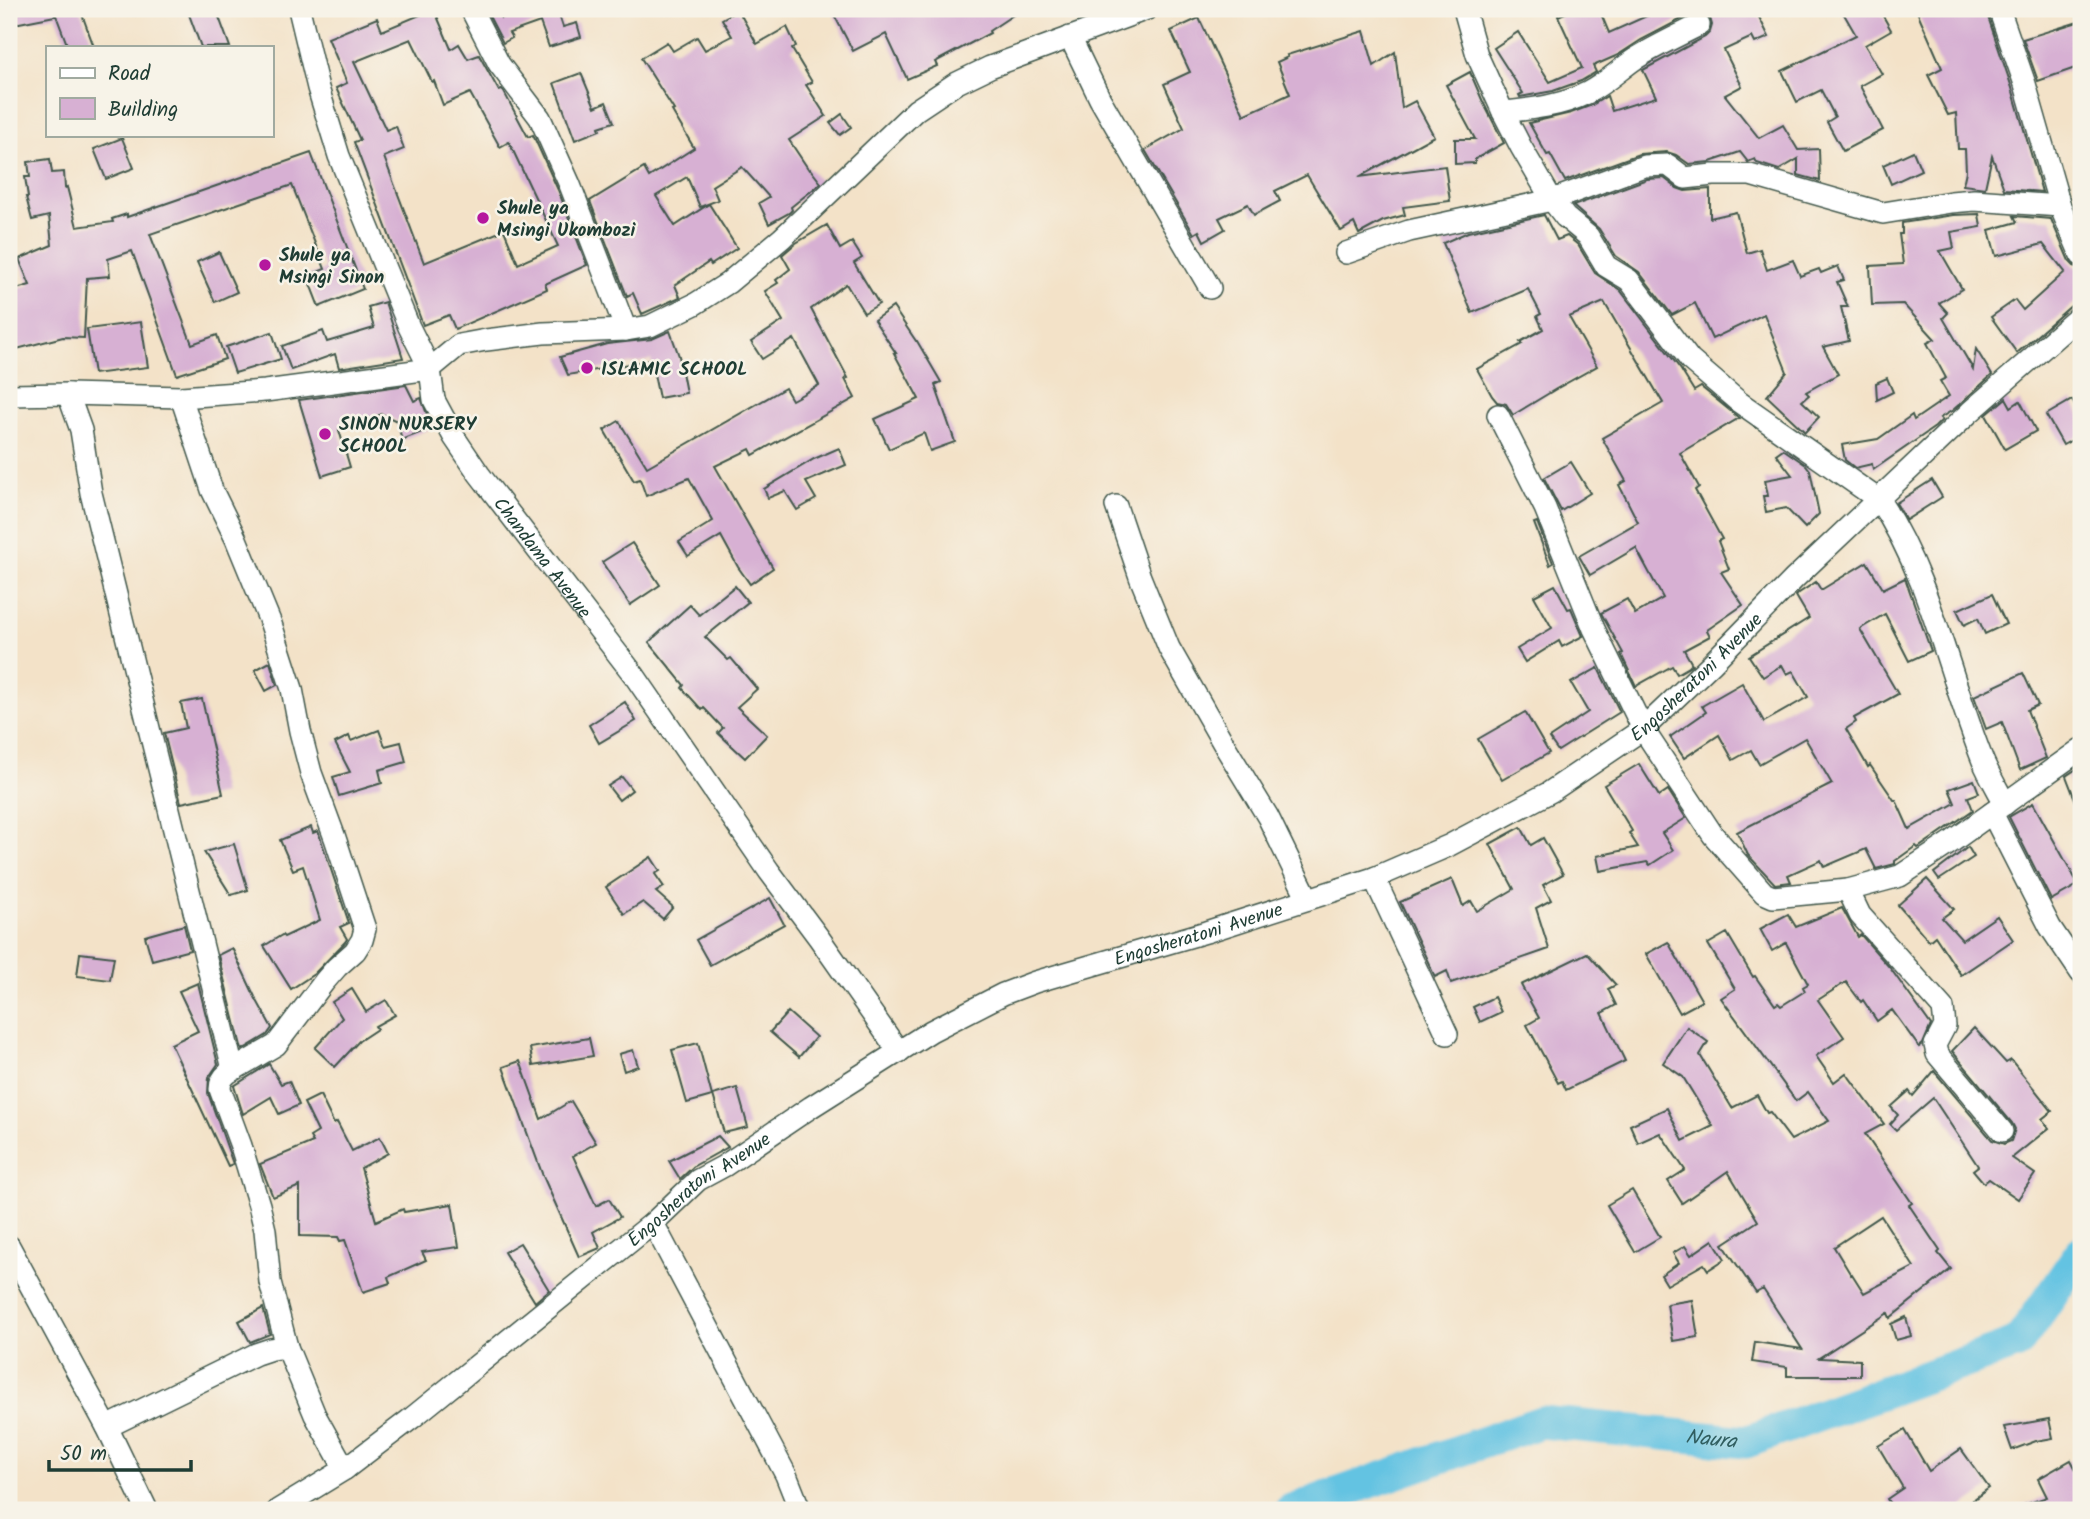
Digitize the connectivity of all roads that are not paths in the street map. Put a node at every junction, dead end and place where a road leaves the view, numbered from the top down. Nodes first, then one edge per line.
1 (299, 9) edge
2 (471, 9) edge
3 (1147, 9) edge
4 (1464, 9) edge
5 (1999, 9) edge
6 (1699, 25) dead end
7 (1070, 37) junction
8 (1503, 113) junction
9 (1552, 200) junction
10 (2060, 206) junction
11 (1346, 253) dead end
12 (2081, 255) edge
13 (1210, 288) dead end
14 (2081, 314) edge
15 (626, 330) junction
16 (430, 369) junction
17 (68, 394) junction
18 (9, 395) edge
19 (181, 397) junction
20 (1498, 415) dead end
21 (1879, 500) junction
22 (1116, 506) dead end
23 (1643, 729) junction
24 (2081, 750) edge
25 (1999, 808) junction
26 (1374, 878) junction
27 (1848, 890) junction
28 (1308, 900) junction
29 (2081, 973) edge
30 (1447, 1034) dead end
31 (899, 1052) junction
32 (233, 1069) junction
33 (2002, 1131) dead end
34 (653, 1223) junction
35 (9, 1246) edge
36 (287, 1347) junction
37 (107, 1427) junction
38 (345, 1469) junction
39 (281, 1509) edge
40 (147, 1510) edge
41 (800, 1510) edge

1 - 16 street, Chandama Avenue
2 - 15 street
3 - 7 street
4 - 8 street
5 - 10 street
6 - 8 street
7 - 13 street
7 - 15 street
8 - 9 street
9 - 10 street
9 - 11 street
9 - 21 street
10 - 12 street
14 - 21 street, Engosheratoni Avenue
15 - 16 street
16 - 19 street
16 - 31 street, Chandama Avenue
17 - 18 street
17 - 19 street
17 - 32 street
19 - 32 street
20 - 23 street
21 - 23 street, Engosheratoni Avenue
21 - 25 street
22 - 28 street
23 - 26 street, Engosheratoni Avenue
23 - 27 street
24 - 25 street
25 - 27 street
25 - 29 street
26 - 28 street, Engosheratoni Avenue
26 - 30 street
27 - 33 street
28 - 31 street, Engosheratoni Avenue
31 - 34 street, Engosheratoni Avenue
32 - 36 street
34 - 38 street, Engosheratoni Avenue
34 - 41 street
35 - 37 street
36 - 37 street
36 - 38 street
37 - 40 street
38 - 39 street, Engosheratoni Avenue

